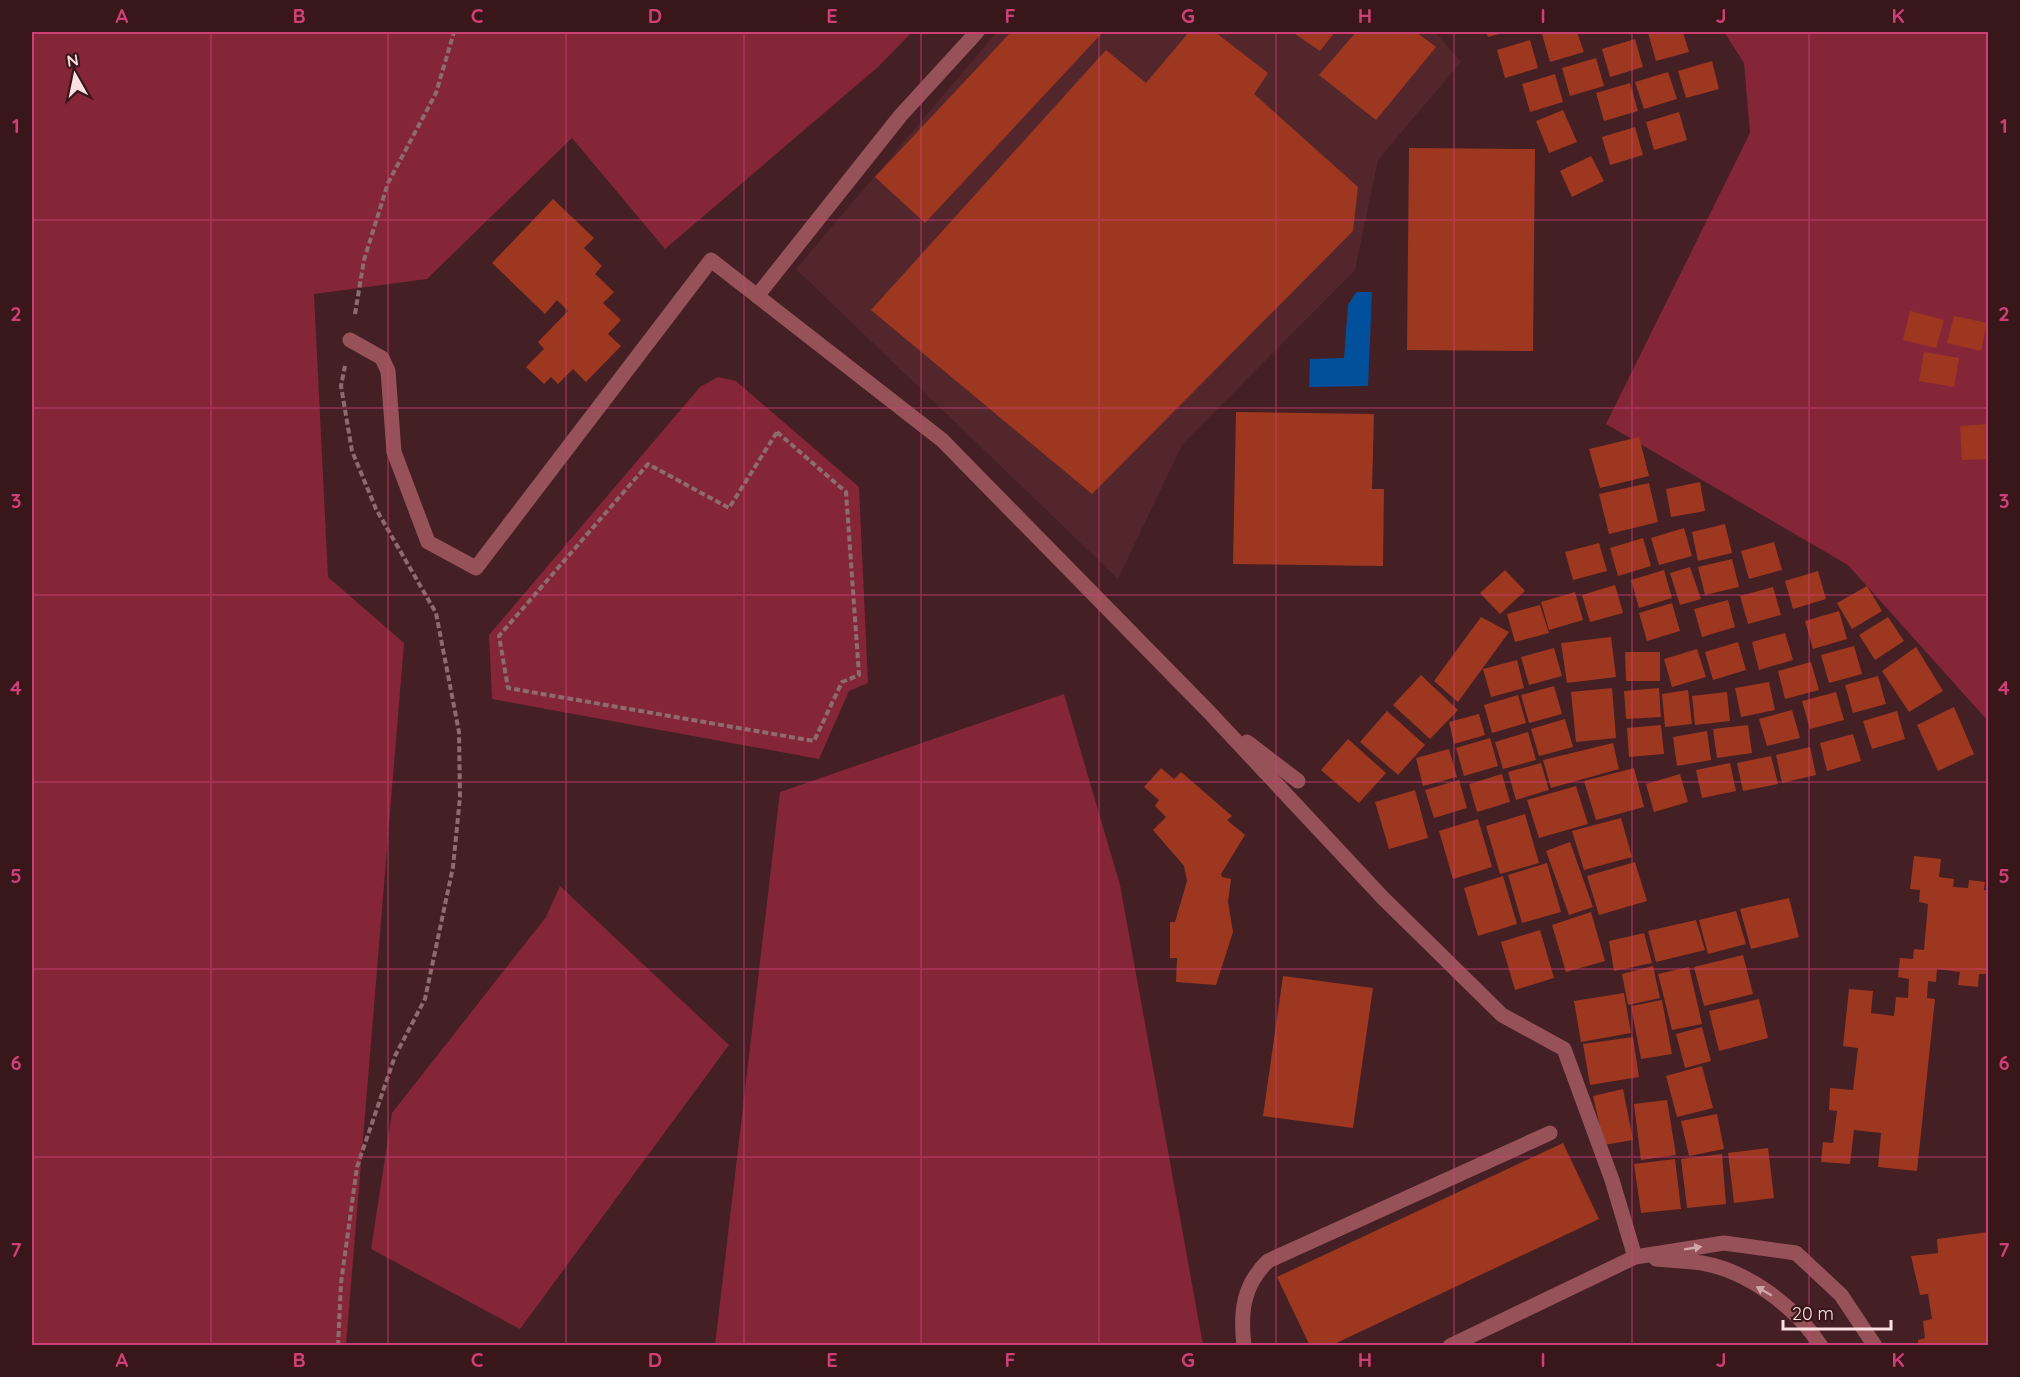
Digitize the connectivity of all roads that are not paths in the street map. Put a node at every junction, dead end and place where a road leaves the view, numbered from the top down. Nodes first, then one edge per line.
1 (976, 32) edge
2 (757, 296) junction
3 (351, 340) road end
4 (1209, 712) junction
5 (1298, 781) dead end
6 (1550, 1133) dead end
7 (1635, 1257) junction
8 (1244, 1346) edge
9 (1450, 1346) edge
10 (1821, 1346) edge
11 (1875, 1346) edge

1 - 2 street
2 - 3 street
2 - 4 street
4 - 5 street
4 - 7 street
6 - 8 street
7 - 9 street
10 -> 7 street
7 -> 11 street

